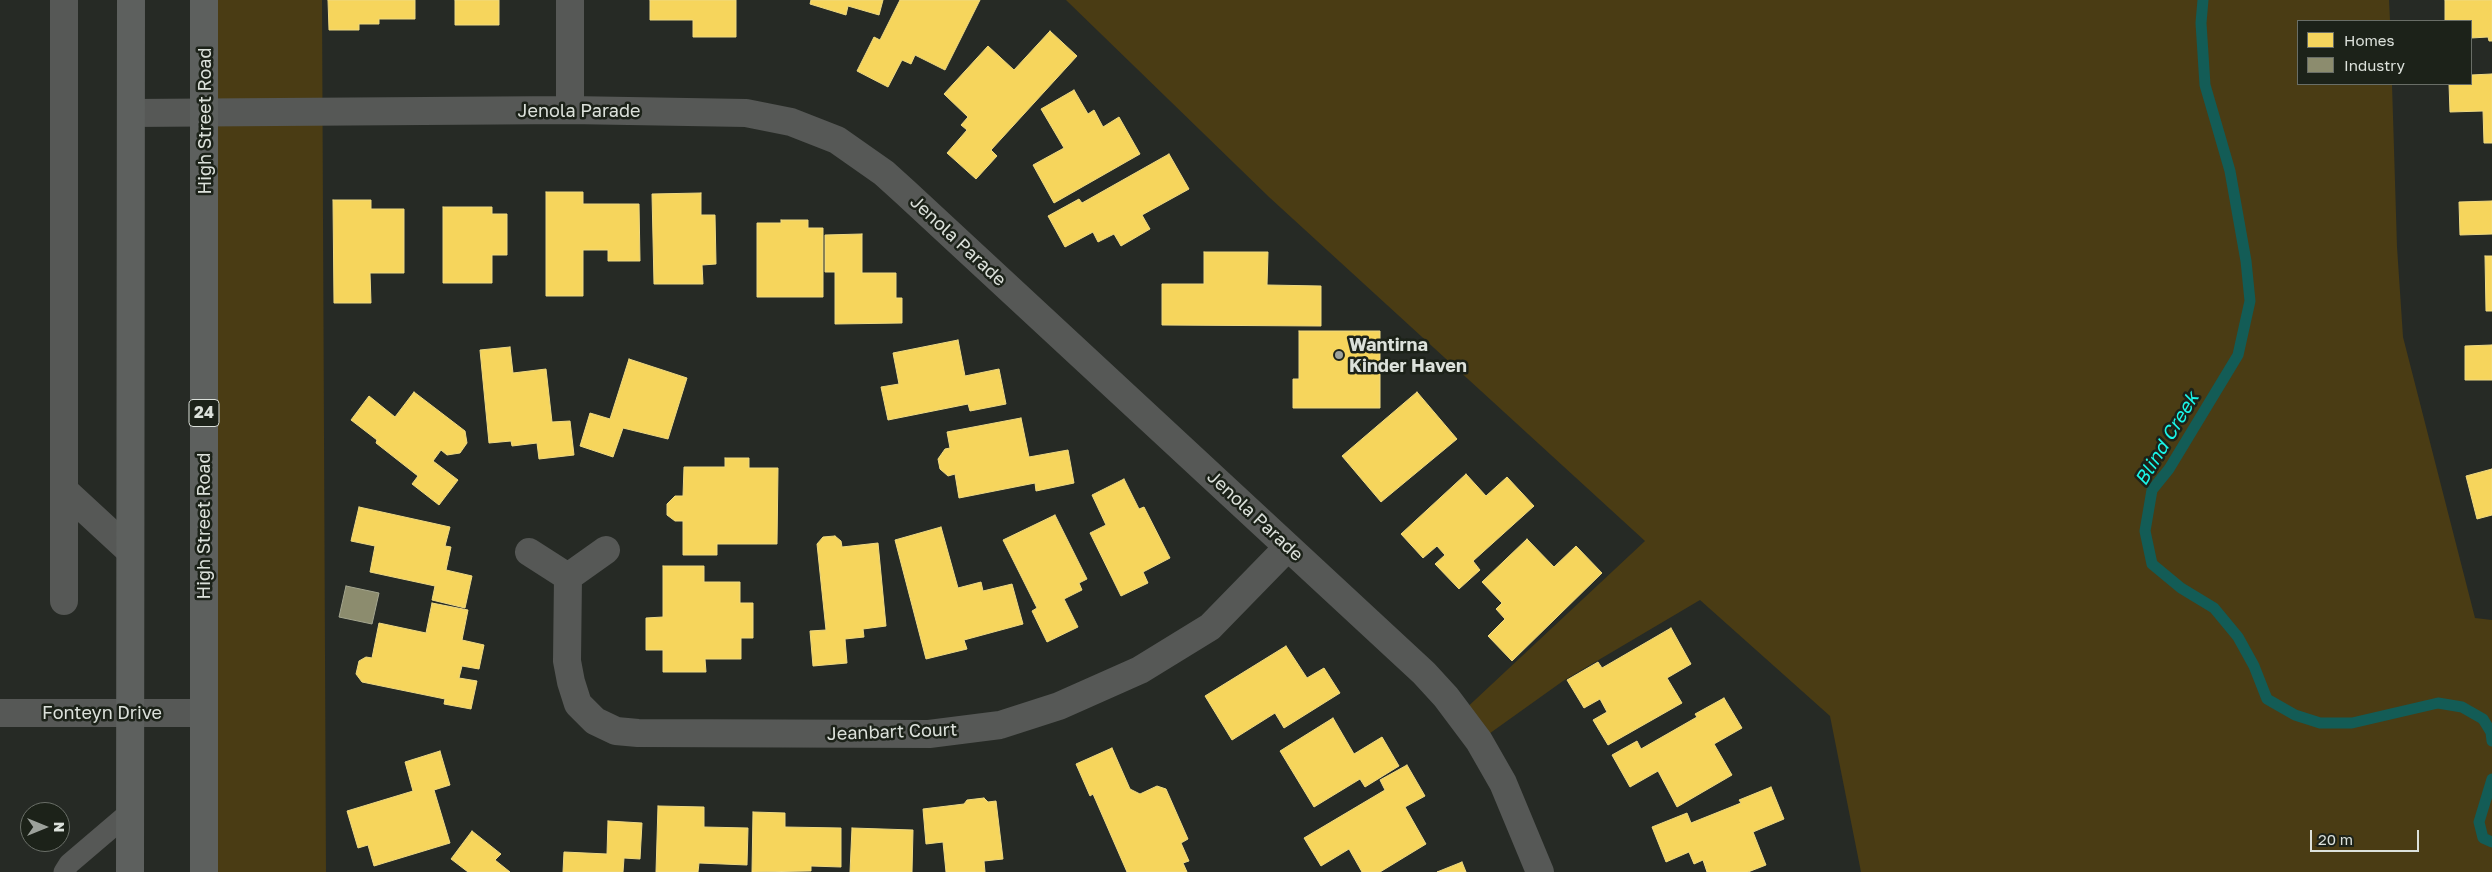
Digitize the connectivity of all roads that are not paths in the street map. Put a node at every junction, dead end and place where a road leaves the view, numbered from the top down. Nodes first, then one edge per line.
1 (64, 0) edge
2 (131, 0) edge
3 (204, 0) edge
4 (570, 0) edge
5 (570, 110) junction
6 (131, 113) junction
7 (205, 113) junction
8 (65, 491) junction
9 (1288, 547) junction
10 (606, 550) dead end
11 (130, 551) junction
12 (529, 552) dead end
13 (568, 576) junction
14 (64, 601) dead end
15 (131, 712) junction
16 (204, 712) junction
17 (0, 713) edge
18 (130, 812) junction
19 (64, 872) edge
20 (130, 872) edge
21 (204, 872) edge
22 (1540, 872) edge

1 - 8 street
2 - 6 main road
3 - 7 main road, High Street Road / 24
4 - 5 street
5 - 7 street, Jenola Parade
5 - 9 street, Jenola Parade
6 - 7 street, Jenola Parade
6 - 11 main road
7 - 16 main road, High Street Road / 24
8 - 11 street
8 - 14 street
9 - 13 street, Jeanbart Court
9 - 22 street, Jenola Parade
10 - 13 street
11 - 15 main road
12 - 13 street
15 - 16 street, Fonteyn Drive
15 - 17 street, Fonteyn Drive
15 - 18 main road
16 - 21 main road, High Street Road / 24
18 - 19 lane
18 - 20 main road

